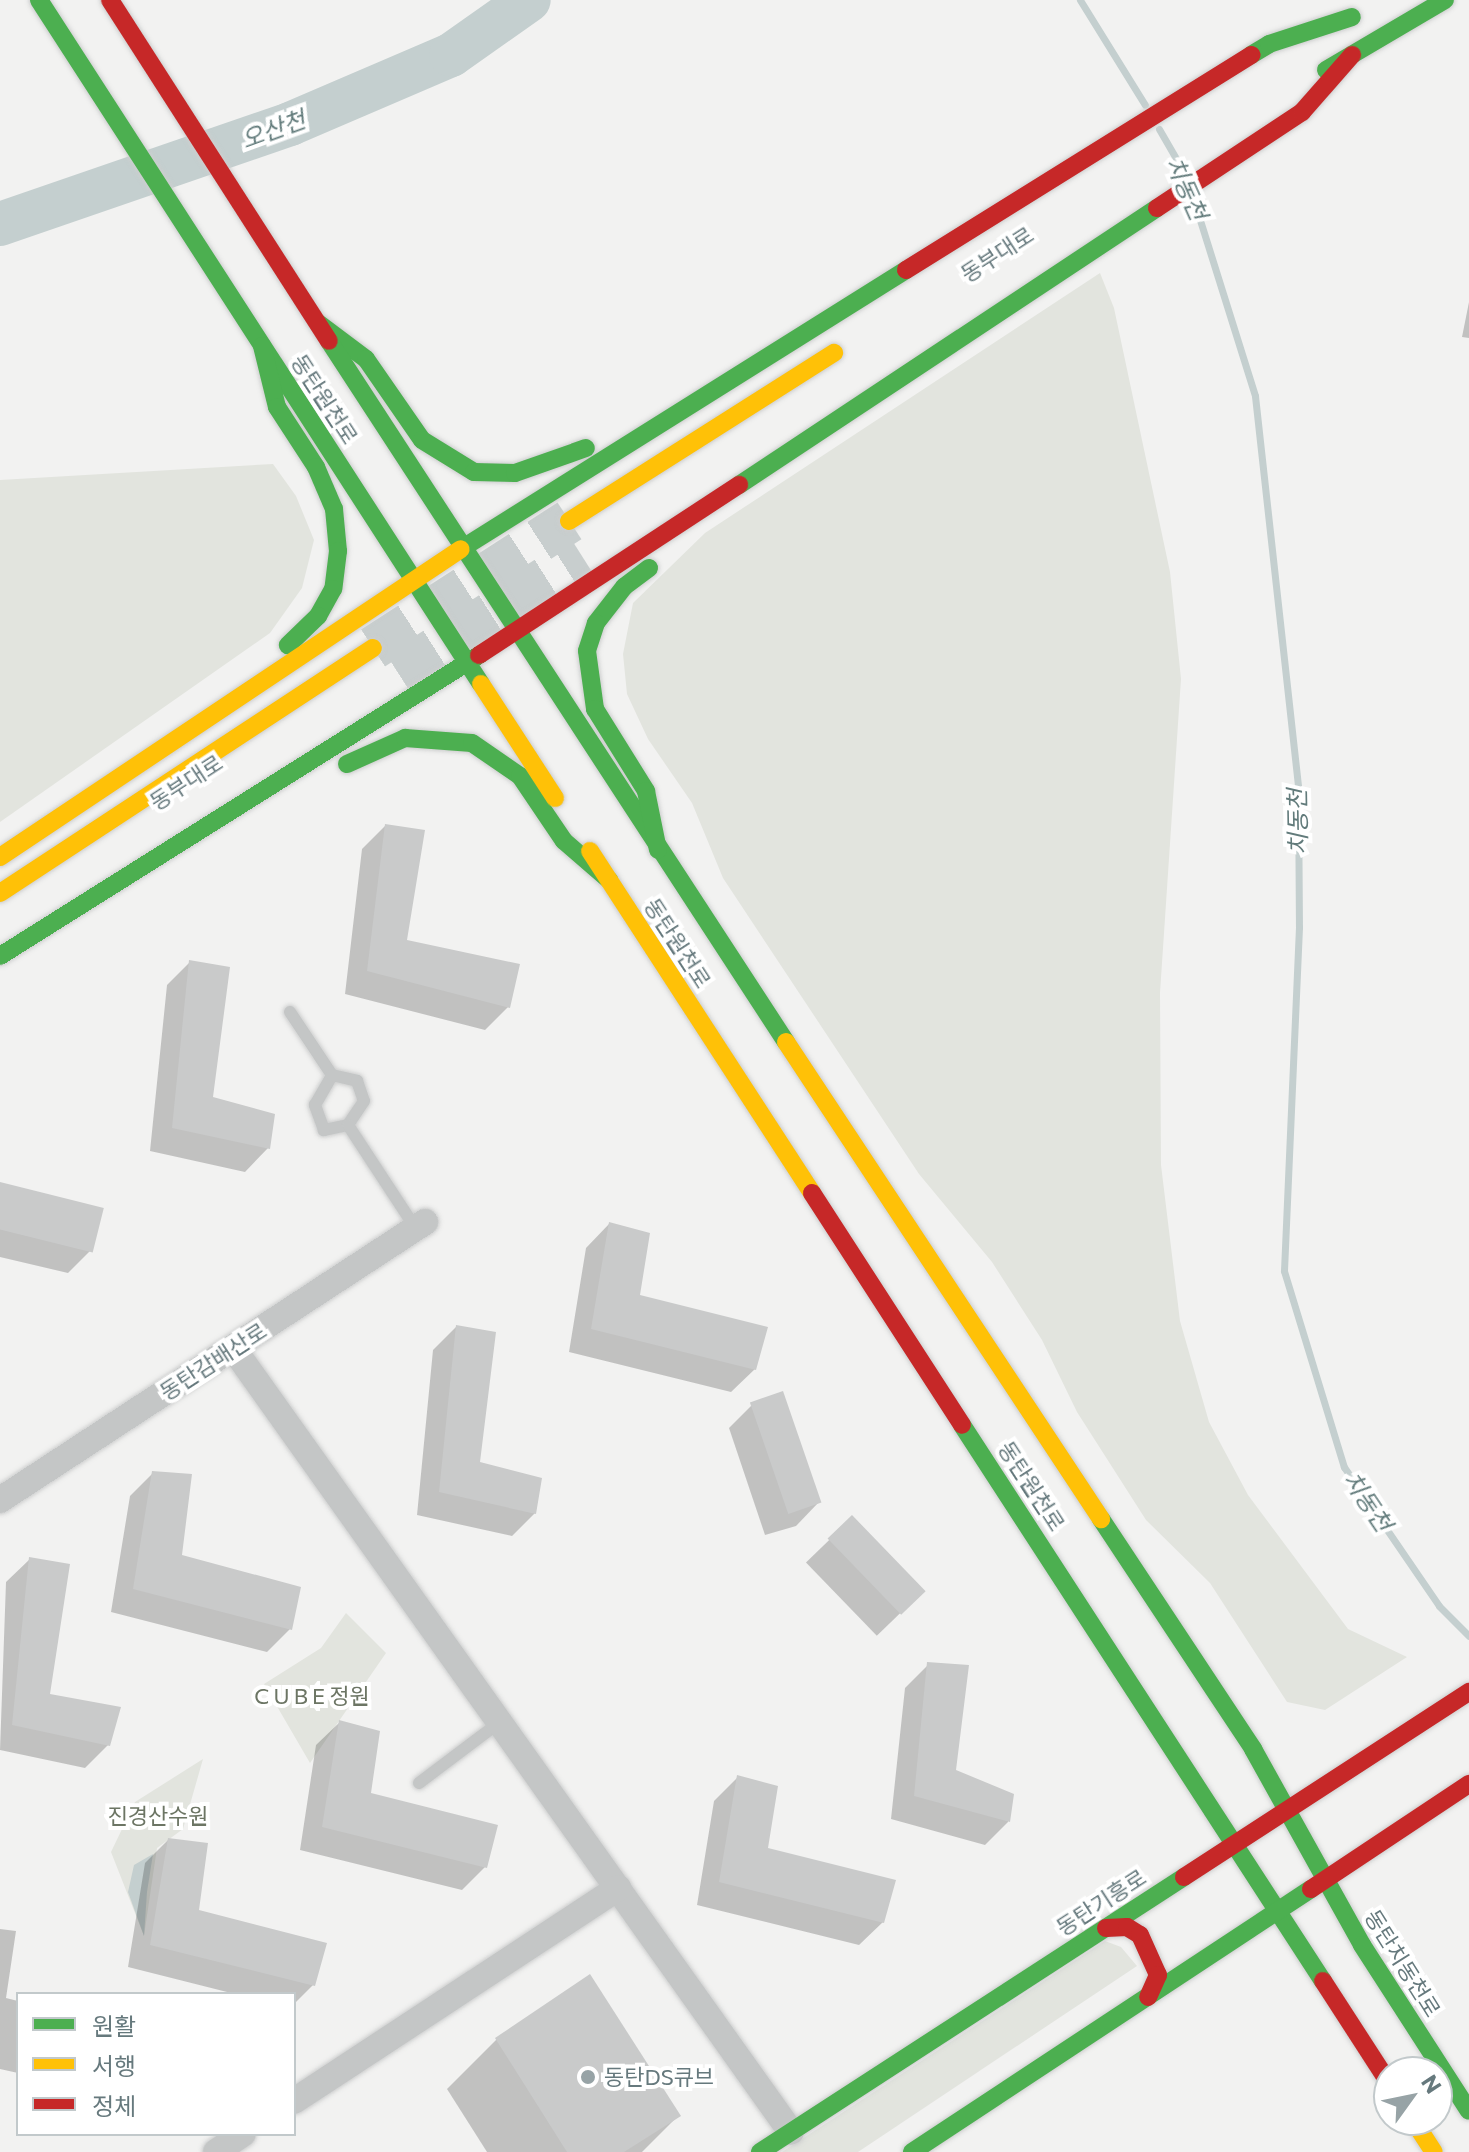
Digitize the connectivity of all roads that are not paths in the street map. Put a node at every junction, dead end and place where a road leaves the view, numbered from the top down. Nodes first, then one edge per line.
1 (39, 0) edge
2 (110, 0) edge
3 (1445, 0) edge
4 (1352, 55) junction
5 (1290, 61) dead end
6 (1298, 85) dead end
7 (318, 323) junction
8 (846, 345) dead end
9 (262, 346) junction
10 (627, 444) junction
11 (685, 520) junction
12 (569, 521) tunnel mouth
13 (463, 547) junction
14 (413, 580) junction
15 (516, 632) junction
16 (373, 648) tunnel mouth
17 (467, 662) junction
18 (195, 724) junction
19 (240, 803) junction
20 (658, 850) junction
21 (0, 857) edge
22 (609, 880) junction
23 (0, 893) edge
24 (0, 956) edge
25 (290, 1012) dead end
26 (332, 1075) junction
27 (348, 1125) junction
28 (421, 1226) joint
29 (233, 1348) junction
30 (0, 1500) edge
31 (1469, 1692) edge
32 (500, 1722) junction
33 (419, 1783) dead end
34 (1469, 1784) edge
35 (1287, 1810) junction
36 (1235, 1844) junction
37 (1326, 1880) junction
38 (618, 1888) junction
39 (1278, 1911) junction
40 (1106, 1928) junction
41 (1148, 1997) junction
42 (1373, 2058) edge
43 (296, 2100) edge
44 (1469, 2111) edge
45 (791, 2132) junction
46 (240, 2136) edge
47 (216, 2152) edge
48 (760, 2152) edge
49 (912, 2152) edge

1 - 9 main road, 동탄원천로
2 - 7 main road, 동탄원천로
3 - 4 main road
4 - 6 main road
4 - 11 main road
5 - 10 main road
7 - 10 main road
7 - 13 main road, 동탄원천로
8 - 12 main road
9 - 14 main road, 동탄원천로
9 - 18 main road
10 - 13 main road
11 - 15 main road
11 - 20 main road
13 - 14 main road
13 - 15 main road, 동탄원천로
14 - 17 main road, 동탄원천로
14 - 18 main road
15 - 17 main road
15 - 20 main road, 동탄원천로
16 - 23 main road, 동부대로
17 - 19 main road
17 - 22 main road, 동탄원천로
18 - 21 main road
19 - 22 main road
19 - 24 main road
20 - 35 main road, 동탄원천로
22 - 36 main road, 동탄원천로
25 - 26 lane
26 - 27 lane
26 - 27 lane
27 - 28 lane
28 - 29 street, 동탄감배산로
29 - 30 street, 동탄감배산로
29 - 32 street
31 - 35 main road, 동탄기흥로
32 - 33 lane
32 - 38 street
34 - 37 main road
35 - 36 main road, 동탄기흥로
35 - 37 main road, 동탄원천로
36 - 39 main road, 동탄원천로
36 - 40 main road, 동탄기흥로
37 - 39 main road
37 - 44 main road, 동탄치동천로
38 - 43 street
38 - 45 street
39 - 41 main road
39 - 42 main road
40 - 41 main road
40 - 45 main road, 동탄기흥로
41 - 49 main road
45 - 48 main road, 동탄기흥로
46 - 47 street

